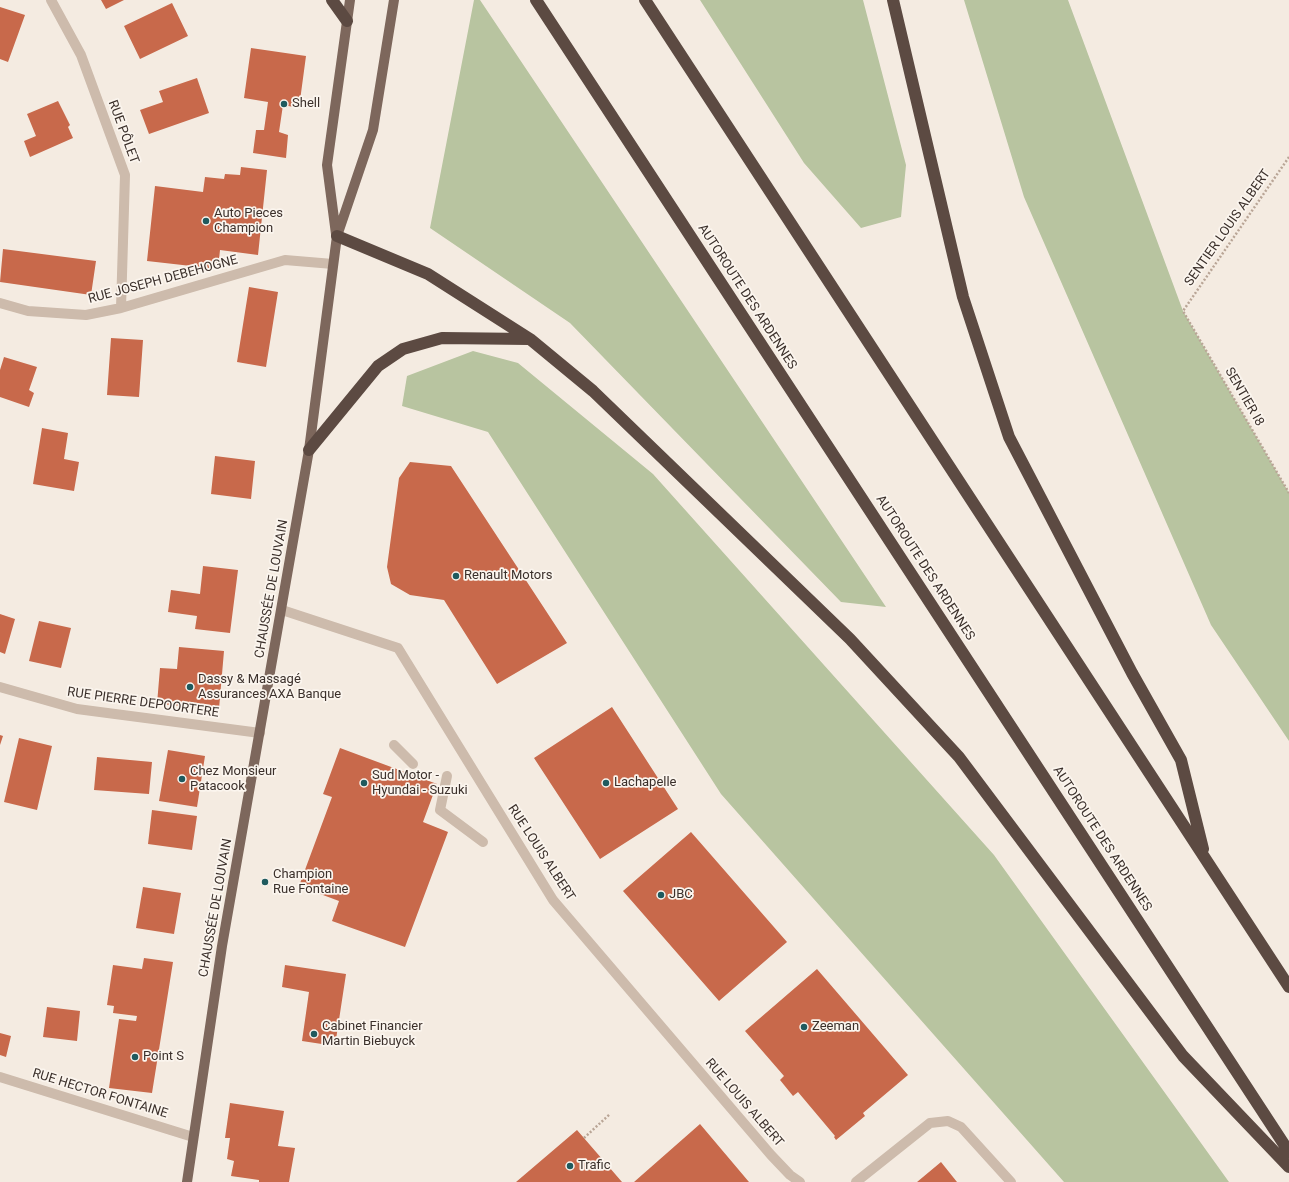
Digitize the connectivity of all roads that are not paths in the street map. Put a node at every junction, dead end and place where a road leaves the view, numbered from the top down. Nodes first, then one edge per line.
1 (51, 0) edge
2 (332, 0) edge
3 (350, 0) edge
4 (394, 0) edge
5 (536, 0) edge
6 (645, 0) edge
7 (893, 0) edge
8 (347, 22) junction
9 (337, 236) junction
10 (333, 264) junction
11 (0, 303) edge
12 (120, 308) junction
13 (530, 339) junction
14 (309, 450) junction
15 (282, 610) junction
16 (0, 687) edge
17 (260, 733) junction
18 (394, 745) dead end
19 (414, 764) dead end
20 (447, 776) dead end
21 (483, 842) dead end
22 (1206, 858) junction
23 (1289, 987) edge
24 (0, 1077) edge
25 (193, 1137) junction
26 (1289, 1152) edge
27 (1289, 1167) edge
28 (187, 1182) edge
29 (800, 1182) edge
30 (856, 1182) edge
31 (1010, 1182) edge

1 - 12 street, RUE PÔLET
2 - 8 highway
3 - 8 main road, CHAUSSÉE DE LOUVAIN
4 - 9 main road, CHAUSSÉE DE LOUVAIN
5 - 26 highway, AUTOROUTE DES ARDENNES
6 - 22 highway
7 - 22 highway
8 - 9 main road, CHAUSSÉE DE LOUVAIN
9 - 10 main road, CHAUSSÉE DE LOUVAIN
9 - 13 highway
10 - 12 street, RUE JOSEPH DEBEHOGNE
10 - 14 main road, CHAUSSÉE DE LOUVAIN
11 - 12 street, RUE JOSEPH DEBEHOGNE
13 - 14 highway
13 - 27 highway
14 - 15 main road, CHAUSSÉE DE LOUVAIN
15 - 17 main road, CHAUSSÉE DE LOUVAIN
15 - 29 street, RUE LOUIS ALBERT
16 - 17 street, RUE PIERRE DEPOORTERE
17 - 25 main road, CHAUSSÉE DE LOUVAIN
18 - 19 street
20 - 21 street
22 - 23 highway
24 - 25 street, RUE HECTOR FONTAINE
25 - 28 main road, CHAUSSÉE DE LOUVAIN
30 - 31 street

